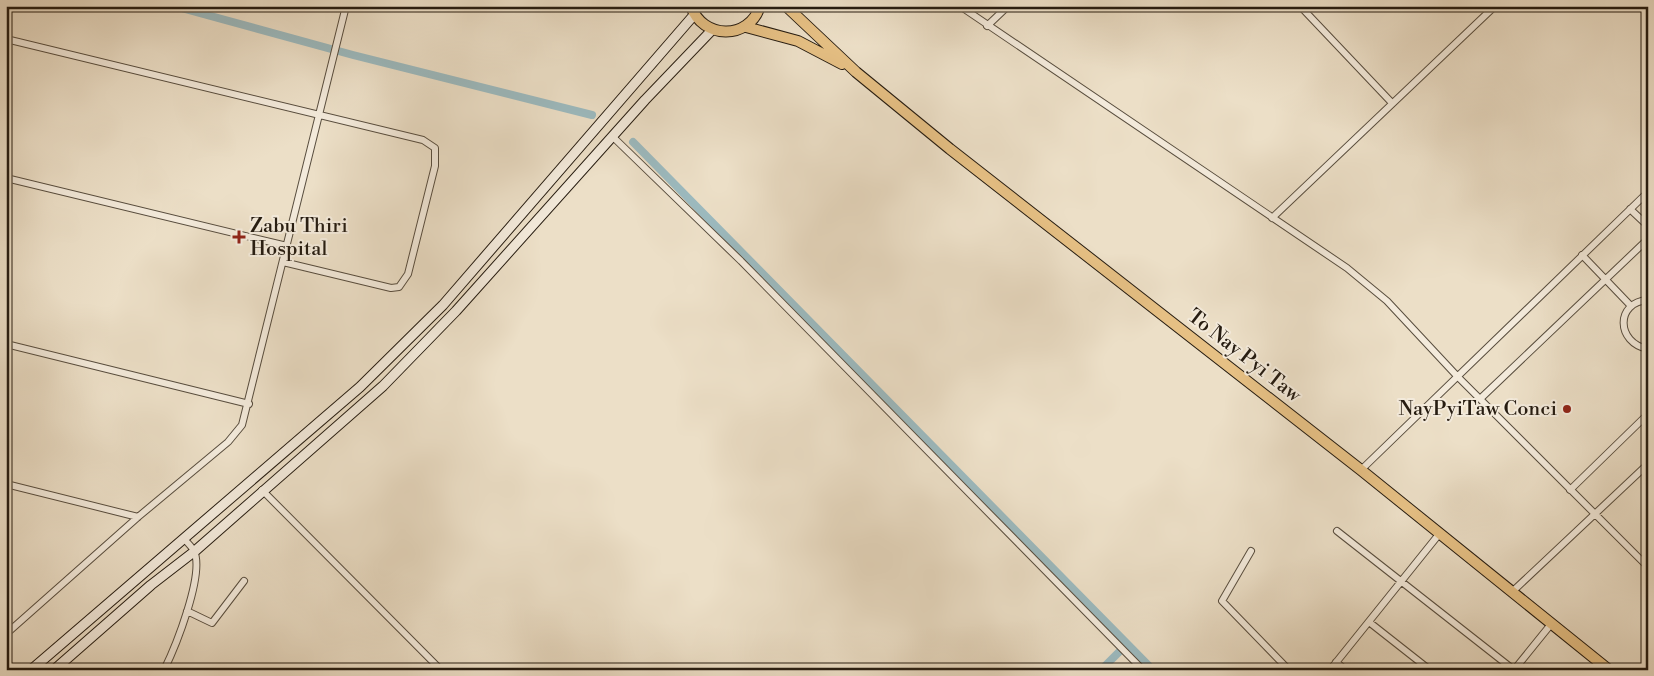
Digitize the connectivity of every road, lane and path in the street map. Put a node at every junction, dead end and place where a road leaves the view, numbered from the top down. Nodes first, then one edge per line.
1 (346, 6) edge
2 (760, 6) edge
3 (786, 6) edge
4 (960, 6) edge
5 (1008, 6) edge
6 (1300, 6) edge
7 (1495, 6) edge
8 (692, 10) edge
9 (987, 26) junction
10 (746, 27) junction
11 (712, 30) junction
12 (6, 39) edge
13 (856, 72) junction
14 (1392, 103) junction
15 (318, 116) junction
16 (612, 136) junction
17 (6, 178) edge
18 (1648, 192) edge
19 (1630, 209) junction
20 (1272, 218) junction
21 (1648, 226) edge
22 (1648, 239) edge
23 (287, 246) junction
24 (1582, 255) junction
25 (283, 262) junction
26 (1606, 279) junction
27 (1648, 300) edge
28 (1631, 306) junction
29 (6, 344) edge
30 (1648, 349) edge
31 (1457, 376) junction
32 (1480, 399) junction
33 (249, 404) junction
34 (1648, 414) edge
35 (1648, 464) edge
36 (1361, 470) junction
37 (6, 484) edge
38 (262, 490) junction
39 (1570, 490) junction
40 (1594, 515) junction
41 (138, 517) junction
42 (1337, 531) dead end
43 (1440, 533) junction
44 (184, 539) junction
45 (195, 551) junction
46 (1251, 551) dead end
47 (1648, 567) edge
48 (244, 581) dead end
49 (1403, 582) junction
50 (1513, 591) junction
51 (187, 611) junction
52 (1369, 622) junction
53 (1552, 623) junction
54 (6, 634) edge
55 (1336, 662) junction
56 (31, 670) edge
57 (54, 670) edge
58 (164, 670) edge
59 (441, 670) edge
60 (1143, 670) edge
61 (1289, 670) edge
62 (1330, 670) edge
63 (1346, 670) edge
64 (1430, 670) edge
65 (1514, 670) edge
66 (1610, 670) edge

1 - 15 street
2 - 10 main road
3 - 13 main road
4 - 9 street
5 - 9 street
6 - 14 street
7 - 14 street
8 - 11 main road
8 - 44 main road
9 - 20 street
10 - 11 main road
10 - 13 main road
11 - 16 main road
12 - 15 street
13 - 36 main road, To Nay Pyi Taw
14 - 20 street
15 - 23 street
15 - 25 street
16 - 38 main road
16 - 60 street
17 - 23 street
18 - 19 street
19 - 21 street
19 - 24 street
20 - 31 street
22 - 26 street
23 - 25 street
24 - 26 street
24 - 31 street
25 - 33 street
26 - 28 street
26 - 32 street
27 - 28 street
28 - 30 street
29 - 33 street
31 - 32 street
31 - 36 street
32 - 39 street
33 - 41 street
34 - 39 street
35 - 40 street
36 - 43 main road, To Nay Pyi Taw
37 - 41 street
38 - 45 main road
38 - 59 street
39 - 40 street
40 - 47 street
40 - 50 street
41 - 54 street
42 - 49 street
43 - 49 street
43 - 50 main road, To Nay Pyi Taw
44 - 45 street
44 - 56 main road
45 - 51 street
45 - 57 main road
46 - 61 street
48 - 51 street
49 - 52 street
49 - 65 street
50 - 53 main road, To Nay Pyi Taw
51 - 58 street
52 - 55 street
52 - 64 street
53 - 65 street
53 - 66 main road, To Nay Pyi Taw
55 - 62 street
55 - 63 street

